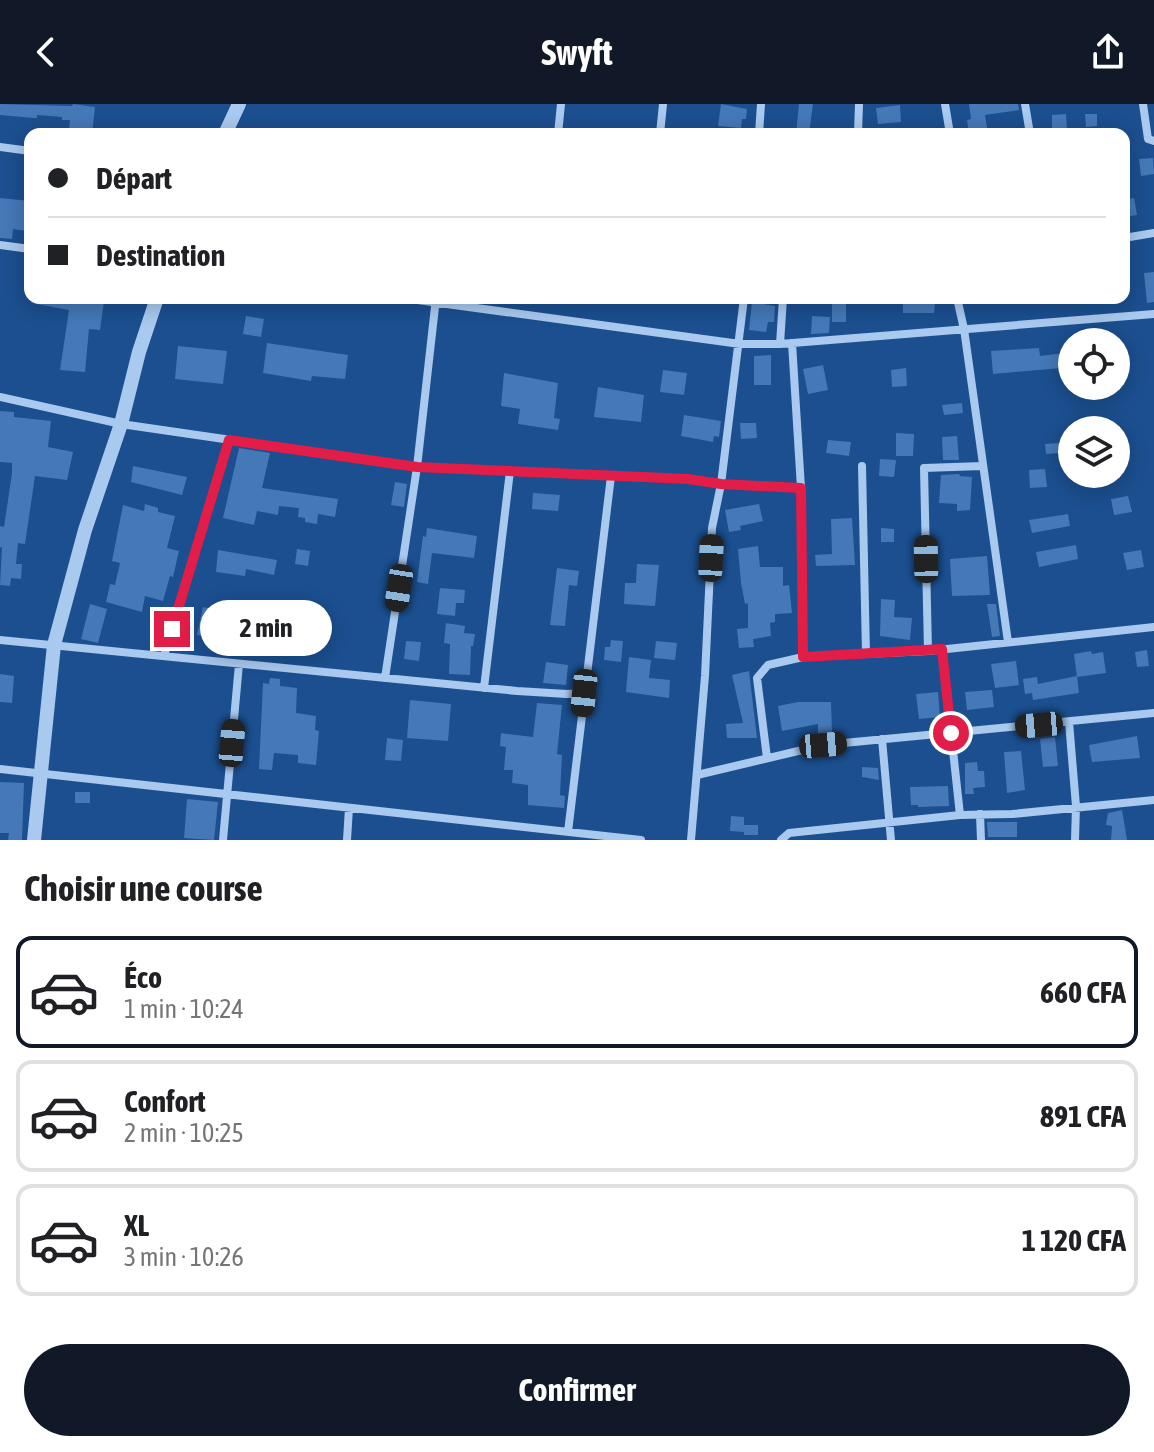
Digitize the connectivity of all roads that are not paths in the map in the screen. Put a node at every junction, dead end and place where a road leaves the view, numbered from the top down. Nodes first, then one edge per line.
1 (239, 104) edge
2 (561, 104) edge
3 (663, 104) edge
4 (761, 104) edge
5 (859, 104) edge
6 (945, 104) edge
7 (1025, 104) edge
8 (1143, 104) edge
9 (228, 128) edge
10 (559, 128) edge
11 (661, 128) edge
12 (759, 128) edge
13 (858, 128) edge
14 (949, 128) edge
15 (1029, 128) edge
16 (1154, 141) edge
17 (0, 147) edge
18 (24, 150) edge
19 (1154, 233) edge
20 (1130, 237) edge
21 (0, 245) edge
22 (24, 248) edge
23 (155, 304) edge
24 (436, 304) edge
25 (464, 304) edge
26 (743, 304) edge
27 (783, 304) edge
28 (958, 304) edge
29 (1154, 314) edge
30 (964, 329) junction
31 (792, 343) junction
32 (740, 344) junction
33 (780, 344) junction
34 (0, 397) edge
35 (121, 424) junction
36 (229, 440) junction
37 (862, 466) dead end
38 (982, 466) junction
39 (417, 467) junction
40 (510, 471) junction
41 (611, 476) junction
42 (721, 484) junction
43 (801, 488) junction
44 (1154, 627) edge
45 (0, 640) edge
46 (1008, 642) junction
47 (54, 645) junction
48 (942, 649) junction
49 (928, 651) junction
50 (866, 654) junction
51 (164, 656) junction
52 (803, 657) junction
53 (239, 664) junction
54 (385, 678) junction
55 (484, 688) junction
56 (584, 693) junction
57 (1154, 713) edge
58 (1069, 722) junction
59 (951, 733) junction
60 (882, 739) junction
61 (767, 758) junction
62 (0, 769) edge
63 (39, 775) junction
64 (697, 775) junction
65 (227, 795) junction
66 (1154, 800) edge
67 (1076, 806) junction
68 (349, 808) junction
69 (980, 814) junction
70 (960, 815) junction
71 (890, 823) junction
72 (568, 832) junction
73 (34, 840) edge
74 (223, 840) edge
75 (347, 840) edge
76 (641, 840) edge
77 (691, 840) edge
78 (781, 840) edge
79 (891, 840) edge
80 (981, 840) edge
81 (1075, 840) edge

1 - 9 street
2 - 10 street
3 - 11 street
4 - 12 street
5 - 13 street
6 - 14 street
7 - 15 street
8 - 16 street
17 - 18 street
19 - 20 street
21 - 22 street
23 - 35 street
24 - 39 street
25 - 32 street
26 - 32 street
27 - 33 street
28 - 30 street
29 - 30 street
30 - 31 street
30 - 38 street
31 - 33 street
31 - 43 street
32 - 33 street
32 - 42 street
34 - 35 street
35 - 36 street
35 - 47 street
36 - 39 street
36 - 51 street
37 - 50 street
38 - 46 street
38 - 49 street
39 - 40 street
39 - 54 street
40 - 41 street
40 - 55 street
41 - 42 street
41 - 56 street
42 - 43 street
42 - 64 street
43 - 52 street
44 - 46 street
45 - 47 street
46 - 48 street
47 - 51 street
47 - 63 street
48 - 49 street
48 - 59 street
49 - 50 street
50 - 52 street
51 - 53 street
52 - 61 street
53 - 54 street
53 - 65 street
54 - 55 street
55 - 56 street
56 - 72 street
57 - 58 street
58 - 59 street
58 - 67 street
59 - 60 street
59 - 70 street
60 - 61 street
60 - 71 street
61 - 64 street
62 - 63 street
63 - 65 street
63 - 73 street
64 - 77 street
65 - 68 street
65 - 74 street
66 - 67 street
67 - 69 street
67 - 81 street
68 - 72 street
68 - 75 street
69 - 70 street
69 - 80 street
70 - 71 street
71 - 78 street
71 - 79 street
72 - 76 street

